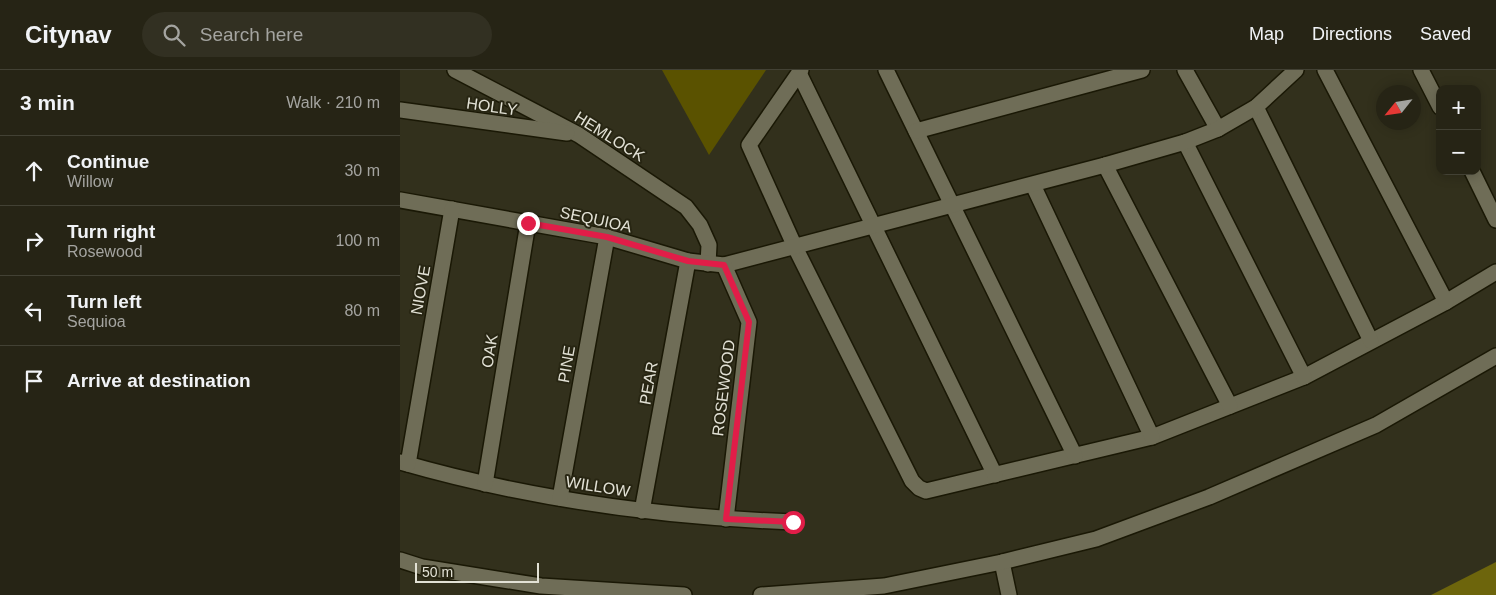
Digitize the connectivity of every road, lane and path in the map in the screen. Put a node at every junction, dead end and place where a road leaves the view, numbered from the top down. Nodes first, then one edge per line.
1 (455, 70) edge
2 (886, 70) edge
3 (1142, 70) edge
4 (1184, 70) edge
5 (1296, 70) edge
6 (1325, 70) edge
7 (1421, 70) edge
8 (800, 72) edge
9 (1436, 99) edge
10 (1256, 107) junction
11 (400, 110) edge
12 (1218, 129) junction
13 (916, 131) junction
14 (578, 135) junction
15 (1185, 142) junction
16 (1105, 166) junction
17 (1474, 175) edge
18 (1033, 184) junction
19 (400, 200) edge
20 (952, 205) junction
21 (452, 209) junction
22 (1496, 220) edge
23 (528, 223) junction
24 (873, 225) junction
25 (607, 237) junction
26 (795, 246) junction
27 (688, 261) junction
28 (708, 264) junction
29 (724, 265) junction
30 (1496, 272) edge
31 (1446, 302) junction
32 (1371, 342) junction
33 (1496, 356) edge
34 (1304, 377) junction
35 (1230, 406) junction
36 (1152, 437) junction
37 (1075, 456) junction
38 (404, 463) edge
39 (995, 475) junction
40 (485, 484) junction
41 (560, 498) junction
42 (642, 511) junction
43 (726, 519) junction
44 (793, 522) dead end
45 (400, 560) edge
46 (1002, 562) junction
47 (684, 595) edge
48 (761, 595) edge
49 (1010, 595) edge

1 - 14 street, HEMLOCK
2 - 13 street
3 - 13 street
4 - 12 street
5 - 10 street, SEQUIOA
6 - 31 street
7 - 9 street
8 - 24 street
8 - 26 street
10 - 12 street, SEQUIOA
10 - 32 street
11 - 14 street, HOLLY
12 - 15 street, SEQUIOA
13 - 20 street
14 - 28 street, HEMLOCK
15 - 16 street, SEQUIOA
15 - 34 street
16 - 18 street, SEQUIOA
16 - 35 street
17 - 22 street
18 - 20 street, SEQUIOA
18 - 36 street
19 - 21 street, SEQUIOA
20 - 24 street, SEQUIOA
20 - 37 street
21 - 23 street, SEQUIOA
21 - 38 street, NIOVE
23 - 25 street, SEQUIOA
23 - 40 street, OAK
24 - 26 street, SEQUIOA
24 - 39 street
25 - 27 street, SEQUIOA
25 - 41 street, PINE
26 - 29 street, SEQUIOA
26 - 39 street
27 - 28 street, SEQUIOA
27 - 42 street, PEAR
28 - 29 street, SEQUIOA
29 - 43 street, ROSEWOOD
30 - 31 street
31 - 32 street
32 - 34 street
33 - 46 street
34 - 35 street
35 - 36 street
36 - 37 street
37 - 39 street
38 - 40 street, WILLOW
40 - 41 street, WILLOW
41 - 42 street, WILLOW
42 - 43 street, WILLOW
43 - 44 street, WILLOW
45 - 47 street
46 - 48 street
46 - 49 street

